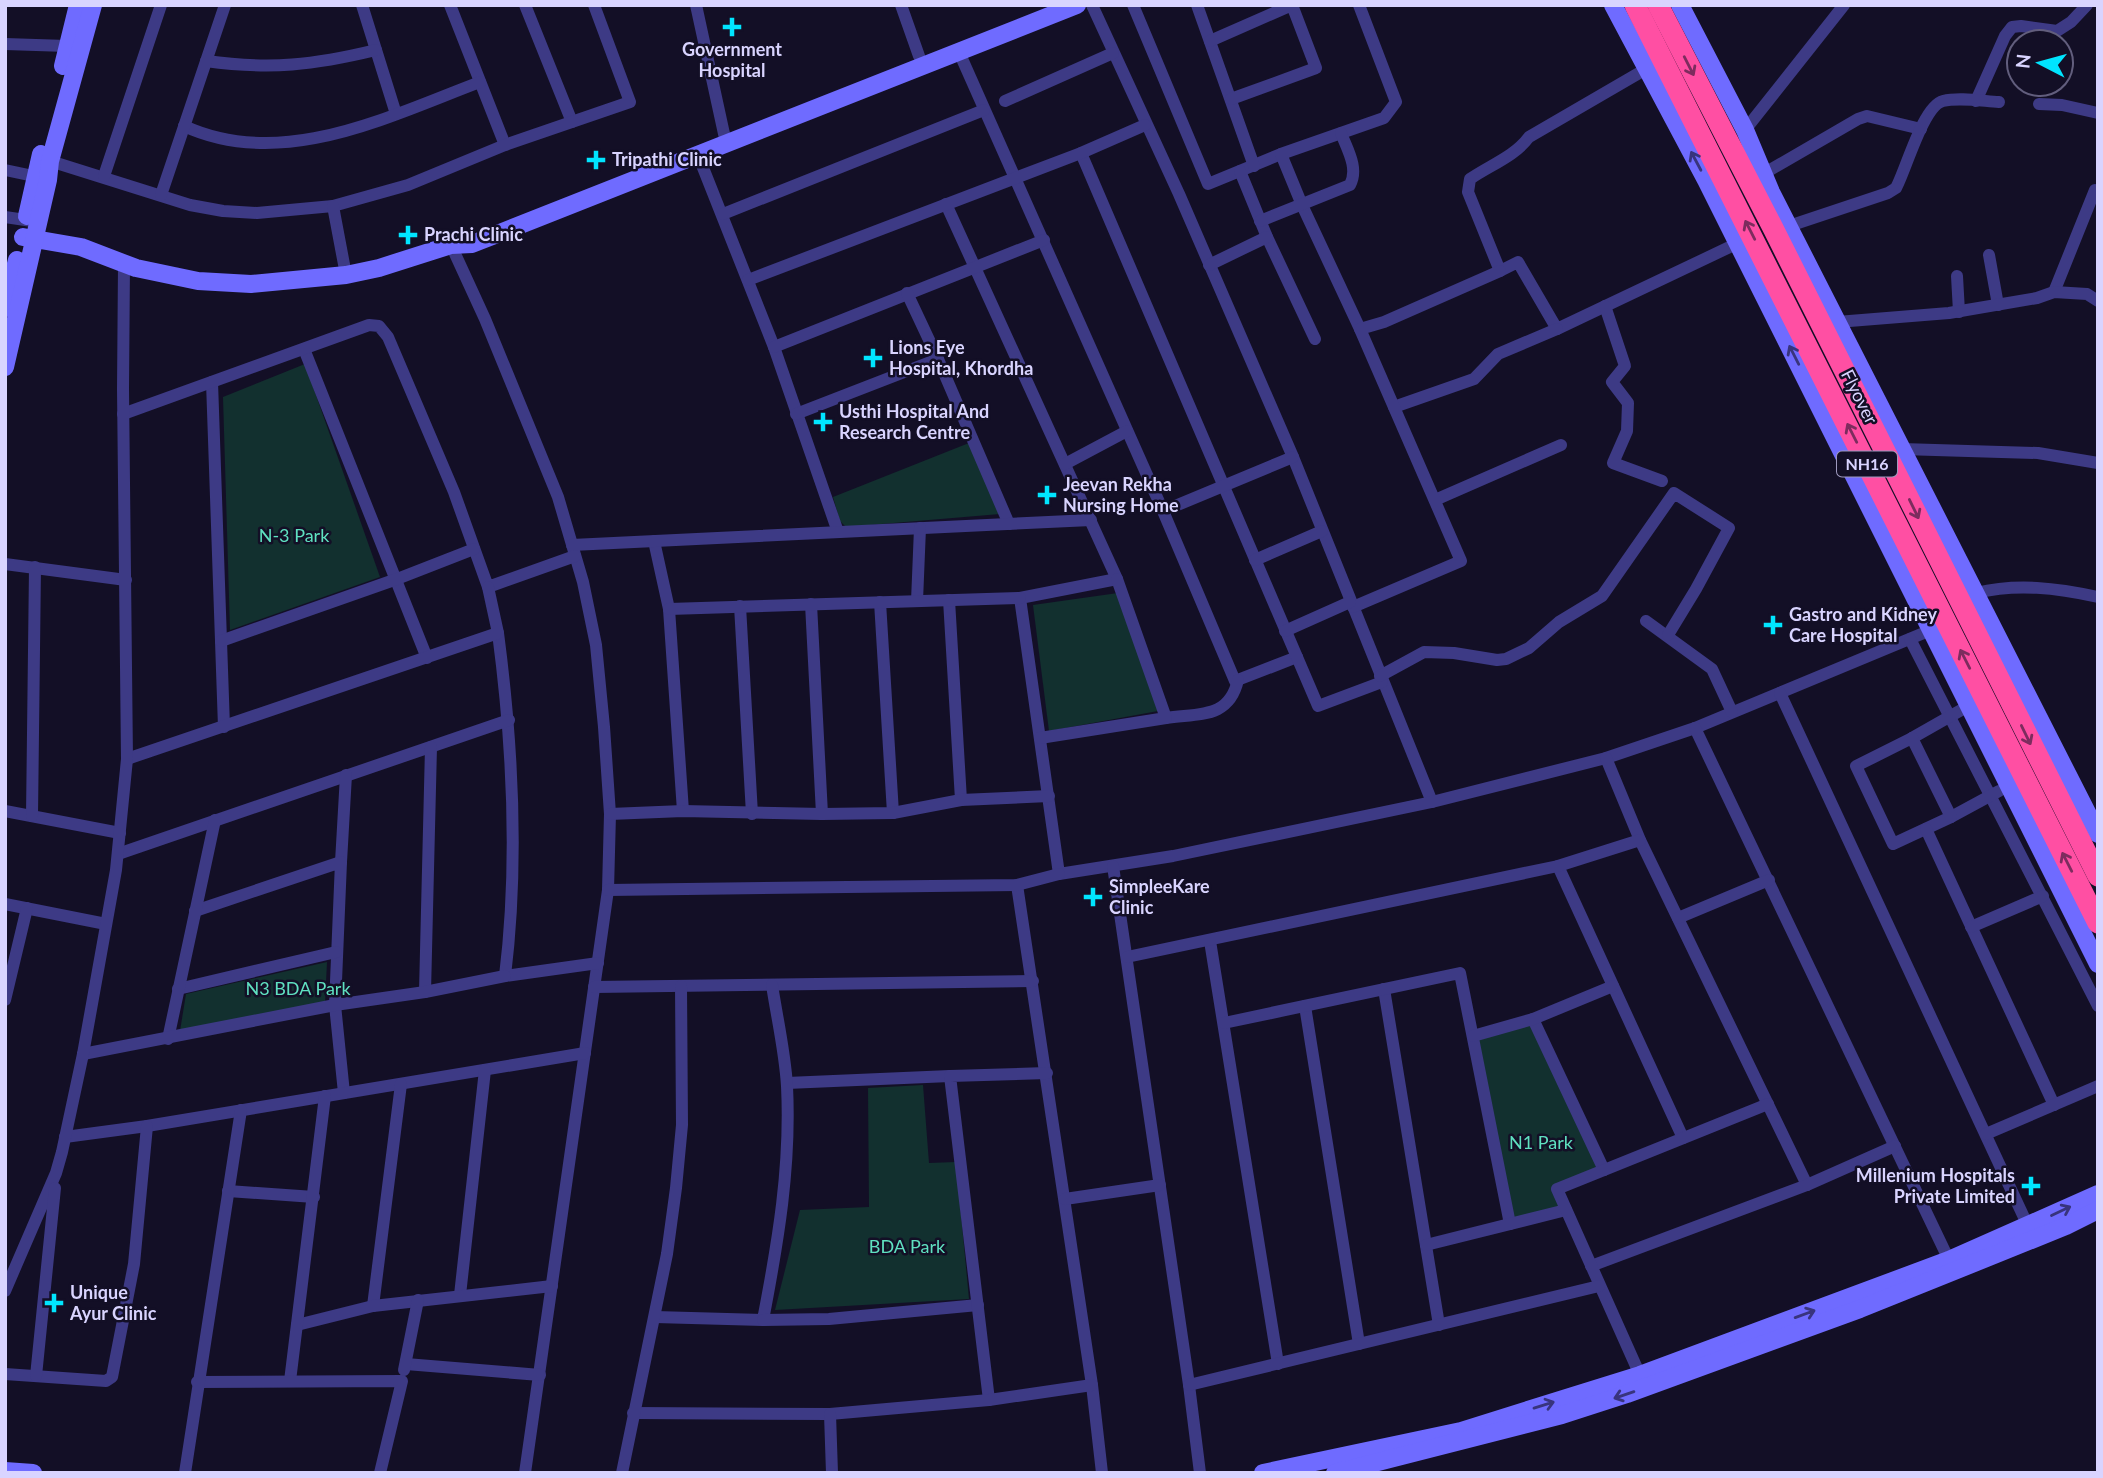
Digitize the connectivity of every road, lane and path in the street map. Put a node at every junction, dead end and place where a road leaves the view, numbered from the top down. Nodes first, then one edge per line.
1 (78, 5) edge
2 (93, 5) edge
3 (161, 5) edge
4 (225, 5) edge
5 (362, 5) edge
6 (450, 5) edge
7 (525, 5) edge
8 (594, 5) edge
9 (696, 5) edge
10 (901, 5) edge
11 (1046, 5) edge
12 (1077, 5) edge
13 (1092, 5) edge
14 (1133, 5) edge
15 (1197, 5) edge
16 (1359, 5) edge
17 (1613, 5) edge
18 (1635, 5) edge
19 (1658, 5) edge
20 (1680, 5) edge
21 (1844, 5) edge
22 (2087, 5) edge
23 (1210, 41) junction
24 (5, 44) edge
25 (67, 46) junction
26 (376, 50) junction
27 (959, 52) junction
28 (1113, 53) junction
29 (919, 56) junction
30 (206, 61) junction
31 (1646, 69) junction
32 (480, 82) junction
33 (1231, 99) junction
34 (1005, 101) dead end
35 (1976, 101) junction
36 (1999, 102) dead end
37 (2039, 104) dead end
38 (984, 110) junction
39 (2098, 113) edge
40 (396, 114) junction
41 (572, 122) junction
42 (1145, 125) junction
43 (184, 126) junction
44 (1922, 129) junction
45 (1745, 130) junction
46 (1341, 133) junction
47 (724, 138) junction
48 (505, 145) junction
49 (1081, 153) junction
50 (1281, 154) junction
51 (698, 155) junction
52 (50, 161) junction
53 (1254, 166) junction
54 (5, 170) edge
55 (1240, 172) junction
56 (1763, 174) junction
57 (104, 176) junction
58 (42, 178) junction
59 (1015, 178) junction
60 (2095, 190) dead end
61 (161, 195) junction
62 (946, 204) junction
63 (1302, 205) junction
64 (333, 206) junction
65 (723, 214) junction
66 (5, 217) edge
67 (1260, 220) junction
68 (1789, 226) junction
69 (31, 229) junction
70 (1268, 237) junction
71 (1044, 240) junction
72 (1737, 244) junction
73 (451, 245) junction
74 (1989, 255) dead end
75 (124, 264) junction
76 (1209, 265) junction
77 (974, 267) junction
78 (1500, 271) junction
79 (346, 275) junction
80 (1957, 276) dead end
81 (748, 280) junction
82 (2054, 292) junction
83 (907, 293) junction
84 (2098, 300) edge
85 (1998, 305) junction
86 (1605, 306) junction
87 (5, 307) edge
88 (1959, 312) junction
89 (1838, 322) junction
90 (1557, 329) junction
91 (1360, 330) junction
92 (1315, 338) dead end
93 (774, 347) junction
94 (304, 349) junction
95 (939, 359) junction
96 (5, 367) edge
97 (212, 382) junction
98 (1394, 407) junction
99 (123, 414) junction
100 (796, 414) junction
101 (1127, 431) junction
102 (1561, 445) dead end
103 (1902, 449) junction
104 (1293, 457) junction
105 (2098, 463) edge
106 (1065, 464) junction
107 (1662, 481) dead end
108 (1224, 485) junction
109 (1435, 500) junction
110 (1163, 511) junction
111 (1091, 520) junction
112 (1009, 524) junction
113 (920, 528) junction
114 (1322, 531) junction
115 (838, 532) junction
116 (654, 541) junction
117 (474, 549) junction
118 (574, 550) junction
119 (1255, 560) junction
120 (5, 564) edge
121 (35, 567) junction
122 (397, 579) junction
123 (1117, 579) junction
124 (126, 580) junction
125 (488, 587) junction
126 (1976, 593) junction
127 (2098, 597) edge
128 (1020, 598) junction
129 (949, 600) junction
130 (917, 601) junction
131 (880, 602) junction
132 (811, 604) junction
133 (1352, 605) junction
134 (740, 606) junction
135 (669, 610) junction
136 (1646, 621) dead end
137 (1931, 630) junction
138 (1285, 631) junction
139 (498, 633) junction
140 (1668, 635) junction
141 (1910, 639) junction
142 (221, 640) junction
143 (1297, 657) junction
144 (427, 658) junction
145 (1381, 679) junction
146 (1238, 680) junction
147 (1780, 693) junction
148 (1970, 705) junction
149 (1732, 712) junction
150 (1949, 717) junction
151 (1166, 718) junction
152 (509, 720) junction
153 (224, 727) junction
154 (1695, 728) junction
155 (1040, 738) junction
156 (1912, 738) junction
157 (432, 747) junction
158 (1606, 758) junction
159 (127, 759) junction
160 (346, 775) junction
161 (2008, 785) junction
162 (1992, 795) junction
163 (1049, 796) junction
164 (961, 800) junction
165 (1432, 803) junction
166 (5, 811) edge
167 (683, 811) junction
168 (893, 813) junction
169 (610, 814) junction
170 (752, 814) junction
171 (822, 814) junction
172 (32, 816) junction
173 (1951, 817) junction
174 (215, 820) junction
175 (1926, 829) junction
176 (120, 834) junction
177 (2098, 834) edge
178 (1640, 839) junction
179 (118, 853) junction
180 (341, 862) junction
181 (1113, 866) junction
182 (1558, 866) junction
183 (1059, 874) junction
184 (2098, 876) edge
185 (1769, 880) junction
186 (1017, 885) junction
187 (608, 890) junction
188 (2043, 896) junction
189 (5, 904) edge
190 (27, 908) junction
191 (195, 911) junction
192 (1678, 918) junction
193 (2098, 923) edge
194 (106, 924) junction
195 (1971, 927) junction
196 (1210, 941) junction
197 (336, 952) junction
198 (1126, 957) junction
199 (597, 962) junction
200 (2098, 964) edge
201 (505, 976) junction
202 (1033, 981) junction
203 (772, 985) junction
204 (681, 986) junction
205 (1613, 986) junction
206 (594, 987) junction
207 (178, 989) junction
208 (1384, 989) junction
209 (425, 992) junction
210 (5, 1000) edge
211 (335, 1005) junction
212 (1305, 1006) junction
213 (2098, 1006) edge
214 (1534, 1019) junction
215 (1224, 1023) junction
216 (1473, 1037) junction
217 (168, 1039) junction
218 (585, 1053) junction
219 (83, 1054) junction
220 (485, 1070) junction
221 (1047, 1073) junction
222 (950, 1076) junction
223 (787, 1083) junction
224 (401, 1084) junction
225 (2098, 1086) edge
226 (344, 1093) junction
227 (325, 1096) junction
228 (1768, 1104) junction
229 (2054, 1105) junction
230 (241, 1110) junction
231 (148, 1126) junction
232 (1986, 1135) junction
233 (65, 1137) junction
234 (1683, 1138) junction
235 (1895, 1146) junction
236 (1604, 1170) junction
237 (56, 1173) junction
238 (1160, 1185) junction
239 (1807, 1185) junction
240 (228, 1191) junction
241 (2098, 1194) edge
242 (314, 1197) junction
243 (1065, 1199) junction
244 (1566, 1210) junction
245 (2098, 1210) edge
246 (1510, 1224) junction
247 (2028, 1226) junction
248 (1426, 1245) junction
249 (1949, 1260) junction
250 (1591, 1266) junction
251 (552, 1286) junction
252 (1599, 1286) junction
253 (1890, 1289) junction
254 (5, 1292) edge
255 (460, 1296) junction
256 (418, 1300) junction
257 (978, 1305) junction
258 (373, 1306) junction
259 (655, 1317) junction
260 (764, 1320) junction
261 (297, 1325) junction
262 (1439, 1325) junction
263 (1359, 1345) junction
264 (406, 1364) junction
265 (1279, 1364) junction
266 (5, 1374) edge
267 (1640, 1374) junction
268 (540, 1375) junction
269 (36, 1376) junction
270 (290, 1381) junction
271 (402, 1381) junction
272 (197, 1382) junction
273 (1092, 1385) junction
274 (1189, 1385) junction
275 (989, 1400) junction
276 (633, 1413) junction
277 (830, 1414) junction
278 (5, 1471) edge
279 (33, 1473) edge
280 (185, 1473) edge
281 (380, 1473) edge
282 (525, 1473) edge
283 (622, 1473) edge
284 (832, 1473) edge
285 (1102, 1473) edge
286 (1200, 1473) edge
287 (1265, 1473) edge
288 (1335, 1473) edge

1 - 25 street
2 - 52 street
3 - 57 street
4 - 30 street
5 - 26 street
6 - 32 street
7 - 41 street
8 - 41 street
9 - 47 street
10 - 29 street
11 - 29 street
12 - 27 street
13 - 28 street
14 - 55 street
15 - 23 street
16 - 46 street
17 - 31 street
193 -> 18 highway, Flyover / NH16
19 -> 184 highway, Flyover / NH16
20 - 45 street
21 - 45 street
22 - 35 street
23 - 33 street
23 - 33 street
24 - 25 street
25 - 58 street
26 - 30 street
26 - 40 street
27 - 38 street
27 - 47 street
28 - 34 street
28 - 42 street
29 - 47 street
30 - 43 street
72 -> 31 street
31 - 78 street
32 - 40 street
32 - 48 street
33 - 53 street
35 - 36 street
35 - 44 street
37 - 39 street
38 - 59 street
38 - 65 street
40 - 43 street
41 - 48 street
42 - 49 street
42 - 76 street
43 - 61 street
44 - 56 street
44 - 68 street
45 - 56 street
46 - 50 street
46 - 63 street
47 - 51 street
47 - 73 street
48 - 64 street
49 - 59 street
49 - 108 street
50 - 53 street
50 - 63 street
51 - 65 street
51 - 73 street
52 - 57 street
52 - 58 street
53 - 55 street
54 - 58 street
55 - 67 street
56 - 68 street
57 - 61 street
58 - 69 street
59 - 62 street
59 - 71 street
60 - 82 street
61 - 64 street
62 - 77 street
62 - 81 street
63 - 67 street
63 - 91 street
64 - 79 street
65 - 81 street
66 - 69 street
67 - 70 street
68 - 89 street
69 - 75 street
69 - 87 street
69 - 96 street
70 - 76 street
70 - 92 street
71 - 77 street
71 - 101 street
72 - 86 street
137 -> 72 street
73 - 79 street
73 - 118 street
74 - 85 street
75 - 79 street
75 - 99 street
76 - 104 street
77 - 83 street
77 - 106 street
78 - 90 street
78 - 91 street
80 - 88 street
81 - 93 street
82 - 84 street
82 - 85 street
83 - 93 street
83 - 95 street
85 - 88 street
86 - 90 street
86 - 107 street
88 - 89 street
89 - 103 street
90 - 98 street
91 - 98 street
93 - 100 street
94 - 97 street
94 - 117 street
94 - 122 street
95 - 100 street
95 - 112 street
97 - 99 street
97 - 142 street
98 - 109 street
99 - 124 street
100 - 115 street
101 - 106 street
101 - 110 street
102 - 109 street
103 - 105 street
103 - 126 street
104 - 108 street
104 - 114 street
106 - 111 street
108 - 110 street
108 - 119 street
109 - 133 street
110 - 146 street
111 - 112 street
111 - 123 street
112 - 113 street
113 - 115 street
113 - 130 street
114 - 119 street
114 - 133 street
115 - 116 street
116 - 118 street
116 - 135 street
117 - 122 street
117 - 125 street
118 - 125 street
118 - 169 street
119 - 138 street
120 - 121 street
121 - 124 street
121 - 172 street
122 - 142 street
122 - 144 street
123 - 128 street
123 - 151 street
124 - 159 street
125 - 139 street
126 - 127 street
126 - 177 street
128 - 129 street
128 - 155 street
129 - 130 street
129 - 164 street
130 - 131 street
131 - 132 street
131 - 168 street
132 - 134 street
132 - 171 street
133 - 138 street
133 - 145 street
134 - 135 street
134 - 170 street
135 - 167 street
136 - 140 street
137 - 141 street
137 - 148 street
138 - 143 street
139 - 144 street
139 - 152 street
140 - 145 street
140 - 149 street
141 - 147 street
141 - 150 street
142 - 153 street
143 - 145 street
143 - 146 street
144 - 153 street
145 - 165 street
146 - 151 street
147 - 149 street
147 - 232 street
148 - 150 street
148 - 161 street
149 - 154 street
150 - 156 street
150 - 162 street
151 - 155 street
152 - 157 street
152 - 201 street
153 - 159 street
154 - 158 street
154 - 185 street
155 - 163 street
156 - 173 street
156 - 175 street
157 - 160 street
157 - 209 street
158 - 165 street
158 - 178 street
159 - 176 street
160 - 174 street
160 - 180 street
161 - 162 street
161 - 200 street
162 - 173 street
162 - 188 street
163 - 164 street
163 - 183 street
164 - 168 street
165 - 181 street
166 - 172 street
167 - 169 street
167 - 170 street
168 - 171 street
169 - 187 street
170 - 171 street
172 - 176 street
173 - 175 street
174 - 179 street
174 - 191 street
175 - 195 street
176 - 179 street
178 - 182 street
178 - 192 street
179 - 194 street
180 - 191 street
180 - 197 street
181 - 183 street
181 - 198 street
182 - 196 street
182 - 205 street
183 - 186 street
185 - 192 street
185 - 235 street
186 - 187 street
186 - 202 street
187 - 199 street
188 - 195 street
188 - 213 street
189 - 190 street
190 - 194 street
190 - 210 street
191 - 207 street
192 - 228 street
194 - 219 street
195 - 229 street
196 - 198 street
196 - 215 street
197 - 207 street
197 - 211 street
198 - 238 street
199 - 201 street
199 - 206 street
201 - 209 street
202 - 203 street
202 - 221 street
203 - 204 street
203 - 223 street
204 - 206 street
204 - 259 street
205 - 214 street
205 - 234 street
206 - 218 street
207 - 217 street
208 - 212 street
208 - 216 street
208 - 248 street
209 - 211 street
211 - 217 street
211 - 226 street
212 - 215 street
212 - 263 street
214 - 216 street
214 - 236 street
215 - 265 street
216 - 246 street
217 - 219 street
218 - 220 street
218 - 251 street
219 - 233 street
220 - 224 street
220 - 255 street
221 - 222 street
221 - 243 street
222 - 223 street
222 - 257 street
223 - 260 street
224 - 226 street
224 - 258 street
225 - 229 street
226 - 227 street
227 - 230 street
227 - 242 street
228 - 234 street
228 - 239 street
229 - 232 street
230 - 231 street
230 - 240 street
231 - 233 street
231 - 269 street
232 - 247 street
233 - 237 street
234 - 236 street
235 - 239 street
235 - 249 street
236 - 244 street
237 - 254 street
237 - 269 street
238 - 243 street
238 - 274 street
239 - 250 street
240 - 242 street
240 - 272 street
247 -> 241 street
242 - 261 street
243 - 273 street
244 - 246 street
244 - 250 street
245 - 253 street
246 - 248 street
247 - 249 street
248 - 262 street
249 - 253 street
250 - 252 street
251 - 255 street
251 - 268 street
252 - 262 street
252 - 267 street
267 -> 253 street
253 -> 288 street
255 - 256 street
256 - 258 street
256 - 264 street
257 - 260 street
257 - 275 street
258 - 261 street
259 - 260 street
259 - 276 street
261 - 270 street
262 - 263 street
263 - 265 street
264 - 268 street
264 - 271 street
265 - 274 street
266 - 269 street
287 -> 267 street
268 - 282 street
270 - 271 street
270 - 272 street
271 - 281 street
272 - 280 street
273 - 275 street
273 - 285 street
274 - 286 street
275 - 277 street
276 - 277 street
276 - 283 street
277 - 284 street
278 - 279 street

